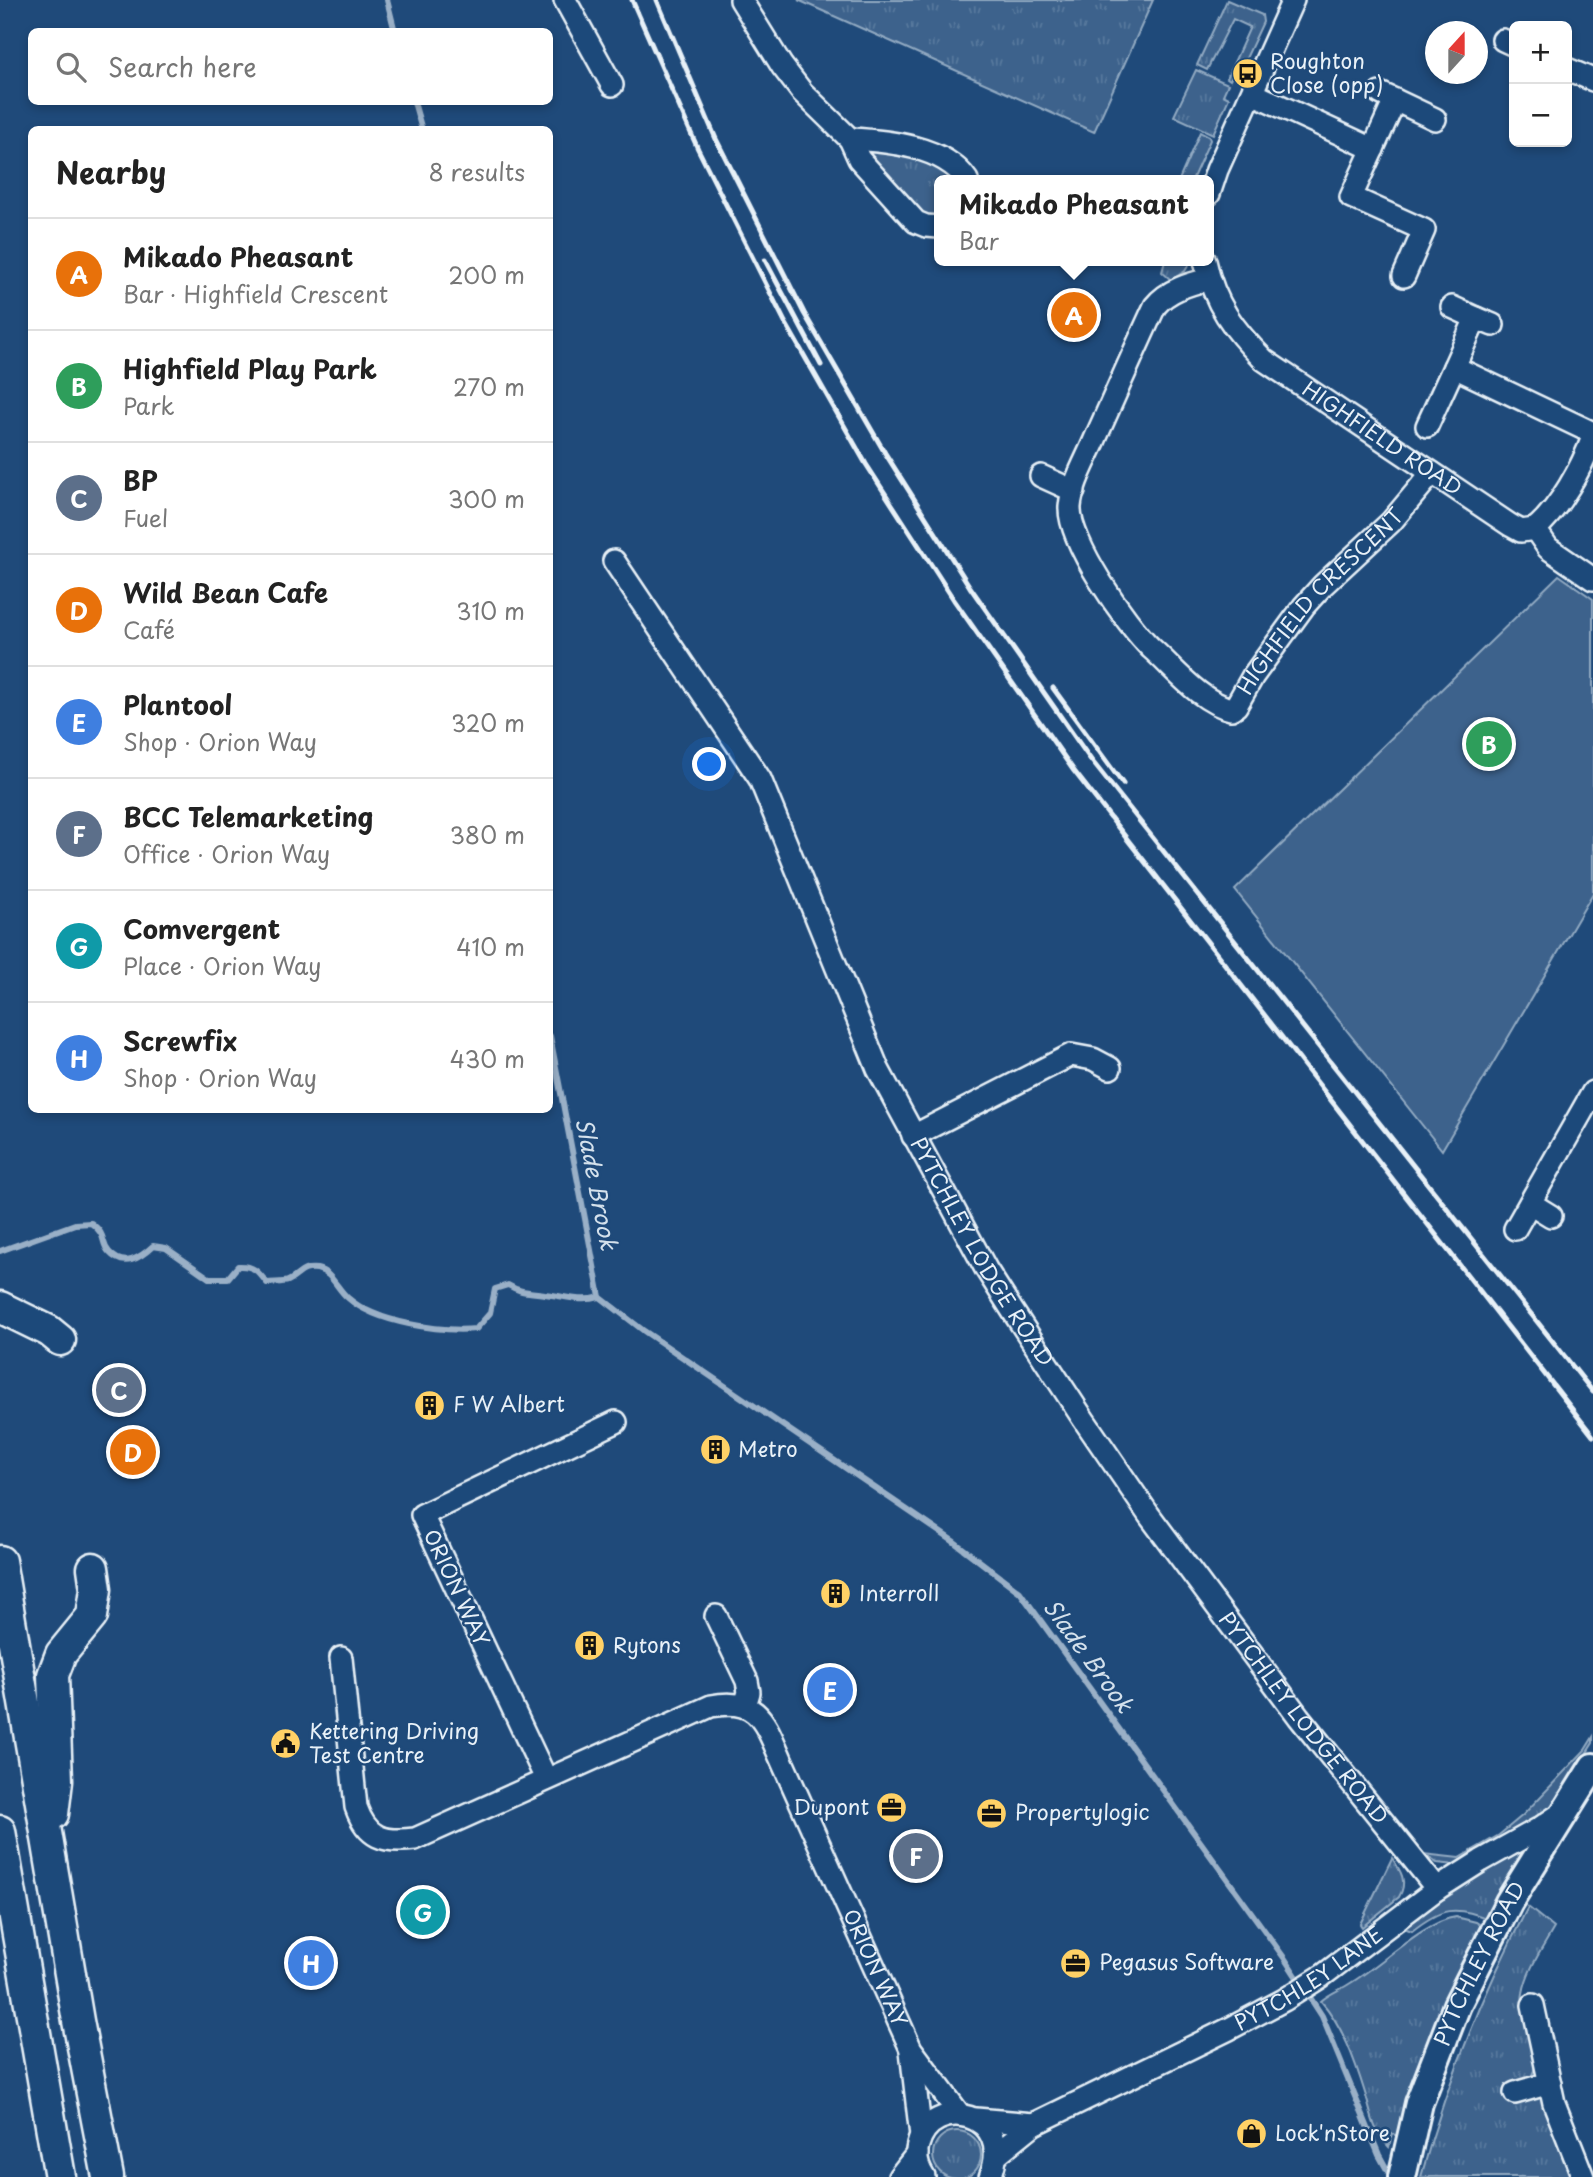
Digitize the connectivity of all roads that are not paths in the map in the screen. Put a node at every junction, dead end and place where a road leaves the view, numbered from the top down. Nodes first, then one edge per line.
1 (565, 0) edge
2 (741, 0) edge
3 (1293, 0) edge
4 (1572, 71) edge
5 (1593, 80) edge
6 (612, 85) dead end
7 (1252, 93) junction
8 (1435, 119) dead end
9 (850, 139) junction
10 (1373, 149) junction
11 (963, 175) edge
12 (1214, 179) edge
13 (934, 227) edge
14 (1207, 270) edge
15 (1404, 276) dead end
16 (1452, 307) dead end
17 (1454, 367) junction
18 (1427, 426) dead end
19 (1593, 435) edge
20 (1432, 473) junction
21 (1041, 476) dead end
22 (1073, 491) junction
23 (1535, 529) junction
24 (614, 561) dead end
25 (1593, 579) edge
26 (1110, 1068) dead end
27 (1593, 1092) edge
28 (913, 1136) junction
29 (1530, 1203) junction
30 (1551, 1216) dead end
31 (1515, 1229) dead end
32 (0, 1307) edge
33 (60, 1340) dead end
34 (616, 1422) dead end
35 (0, 1561) edge
36 (93, 1568) dead end
37 (716, 1616) dead end
38 (341, 1658) dead end
39 (745, 1706) junction
40 (1593, 1767) edge
41 (547, 1779) junction
42 (1567, 1809) junction
43 (0, 1830) edge
44 (48, 1851) junction
45 (1437, 1889) junction
46 (1533, 2005) dead end
47 (911, 2049) junction
48 (1550, 2083) junction
49 (1515, 2093) dead end
50 (968, 2117) junction
51 (1034, 2124) junction
52 (919, 2145) junction
53 (996, 2168) edge
54 (1593, 2174) edge
55 (60, 2177) edge
56 (108, 2177) edge
57 (900, 2177) edge
58 (924, 2177) edge
59 (1402, 2177) edge
60 (1584, 2177) edge

1 - 6 street
2 - 9 street
3 - 7 street
4 - 5 street
7 - 10 street
7 - 12 street
8 - 10 street
9 - 11 street
9 - 13 street
10 - 15 street
14 - 20 street, HIGHFIELD ROAD
14 - 22 street, HIGHFIELD CRESCENT
16 - 17 street
17 - 18 street
17 - 19 street
19 - 23 street
20 - 22 street, HIGHFIELD CRESCENT
20 - 23 street, HIGHFIELD ROAD
21 - 22 street
23 - 25 street
24 - 28 street, PYTCHLEY LODGE ROAD
26 - 28 street
27 - 29 street
28 - 45 street, PYTCHLEY LODGE ROAD
29 - 30 street
29 - 31 street
32 - 33 highway
34 - 41 street, ORION WAY
35 - 44 highway
36 - 44 highway
37 - 39 street
38 - 41 street
39 - 41 street
39 - 47 street, ORION WAY
40 - 42 main road, PYTCHLEY ROAD
42 - 45 street, PYTCHLEY LANE
42 - 59 main road, PYTCHLEY ROAD
43 - 55 highway
44 - 56 highway
45 - 51 street, PYTCHLEY LANE
46 - 48 street
47 - 50 street, ORION WAY
47 - 52 street, ORION WAY
48 - 49 street
48 - 60 street
50 - 51 street
50 - 52 street
50 - 53 street, ORION WAY
51 - 53 street, PYTCHLEY LANE
52 - 57 street
52 - 58 street, ORION WAY
54 - 60 street

